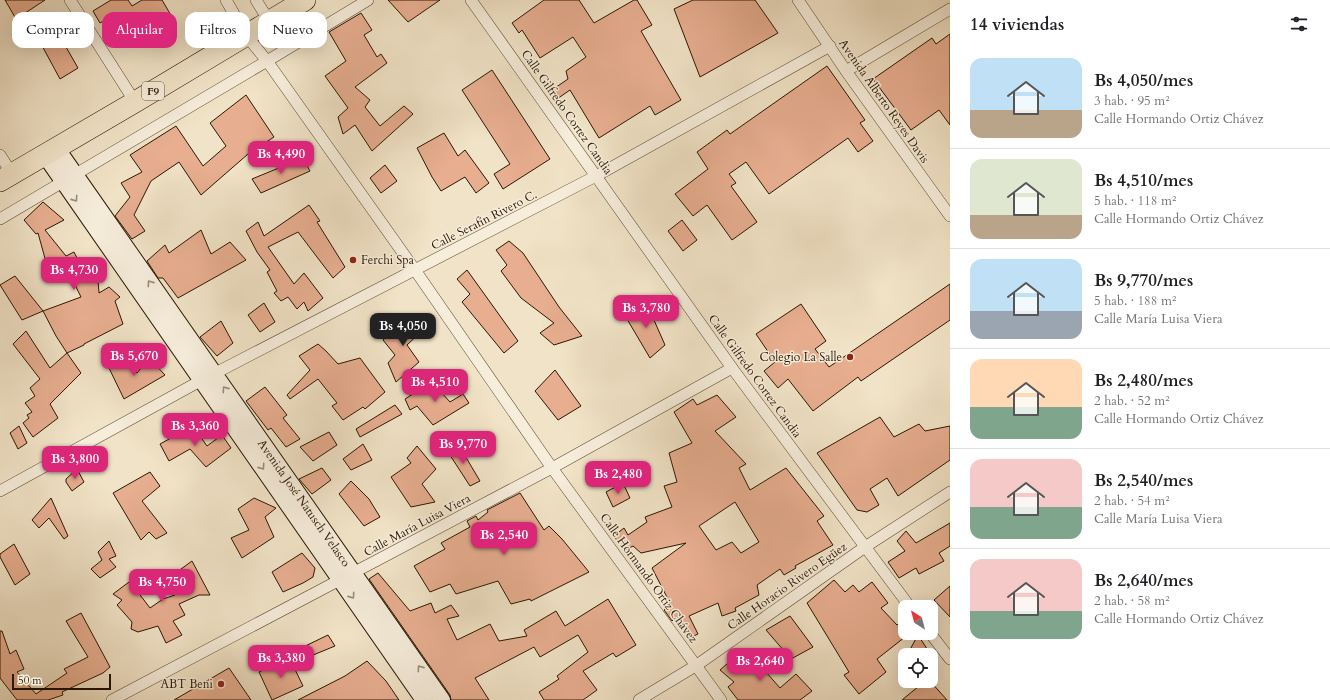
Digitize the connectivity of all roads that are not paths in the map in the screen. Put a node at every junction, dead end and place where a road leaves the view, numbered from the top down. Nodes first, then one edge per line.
1 (70, 0) edge
2 (226, 0) edge
3 (256, 0) edge
4 (305, 0) edge
5 (368, 0) edge
6 (471, 0) edge
7 (798, 0) edge
8 (950, 9) edge
9 (233, 12) edge
10 (263, 12) edge
11 (284, 12) edge
12 (250, 40) edge
13 (830, 46) junction
14 (224, 48) edge
15 (267, 62) junction
16 (846, 70) junction
17 (135, 102) junction
18 (51, 152) junction
19 (0, 155) edge
20 (596, 176) junction
21 (6, 178) edge
22 (69, 178) junction
23 (950, 216) edge
24 (0, 219) edge
25 (415, 270) junction
26 (732, 368) junction
27 (208, 377) junction
28 (552, 468) junction
29 (0, 491) edge
30 (950, 492) edge
31 (865, 547) junction
32 (347, 576) junction
33 (905, 600) edge
34 (935, 640) edge
35 (950, 659) edge
36 (697, 665) junction
37 (112, 700) edge
38 (424, 700) edge
39 (442, 700) edge
40 (639, 700) edge
41 (721, 700) edge

1 - 17 street
2 - 9 street, Calle Hormando Ortiz Chávez
3 - 10 street
4 - 11 highway, F9
5 - 15 street
6 - 20 street, Calle Gilfredo Cortez Candia
7 - 13 street, Avenida Alberto Reyes Davis
8 - 16 street
12 - 15 street, Calle Hormando Ortiz Chávez
13 - 16 street, Avenida Alberto Reyes Davis
13 - 20 street, Calle Serafín Rivero C.
14 - 17 highway, F9
15 - 22 street
15 - 25 street, Calle Hormando Ortiz Chávez
16 - 23 street, Avenida Alberto Reyes Davis
17 - 18 highway, F9
18 - 21 highway, F9
18 - 22 main road, Avenida José Natusch Velasco
19 - 21 street
20 - 25 street, Calle Serafín Rivero C.
20 - 26 street, Calle Gilfredo Cortez Candia
22 - 24 street
22 - 27 main road, Avenida José Natusch Velasco
25 - 27 street, Calle Serafín Rivero C.
25 - 28 street, Calle Hormando Ortiz Chávez
26 - 28 street, Calle María Luisa Viera
26 - 31 street, Calle Gilfredo Cortez Candia
27 - 29 street, Calle Serafín Rivero C.
27 - 32 main road, Avenida José Natusch Velasco
28 - 32 street, Calle María Luisa Viera
28 - 36 street, Calle Hormando Ortiz Chávez
30 - 31 street, Calle Horacio Rivero Egüez
31 - 33 street, Calle Gilfredo Cortez Candia
31 - 36 street, Calle Horacio Rivero Egüez
32 - 37 street, Calle María Luisa Viera
32 -> 38 main road, Avenida José Natusch Velasco
39 -> 32 main road, Avenida José Natusch Velasco
34 - 35 street
36 - 40 street, Calle Horacio Rivero Egüez
36 - 41 street, Calle Hormando Ortiz Chávez

